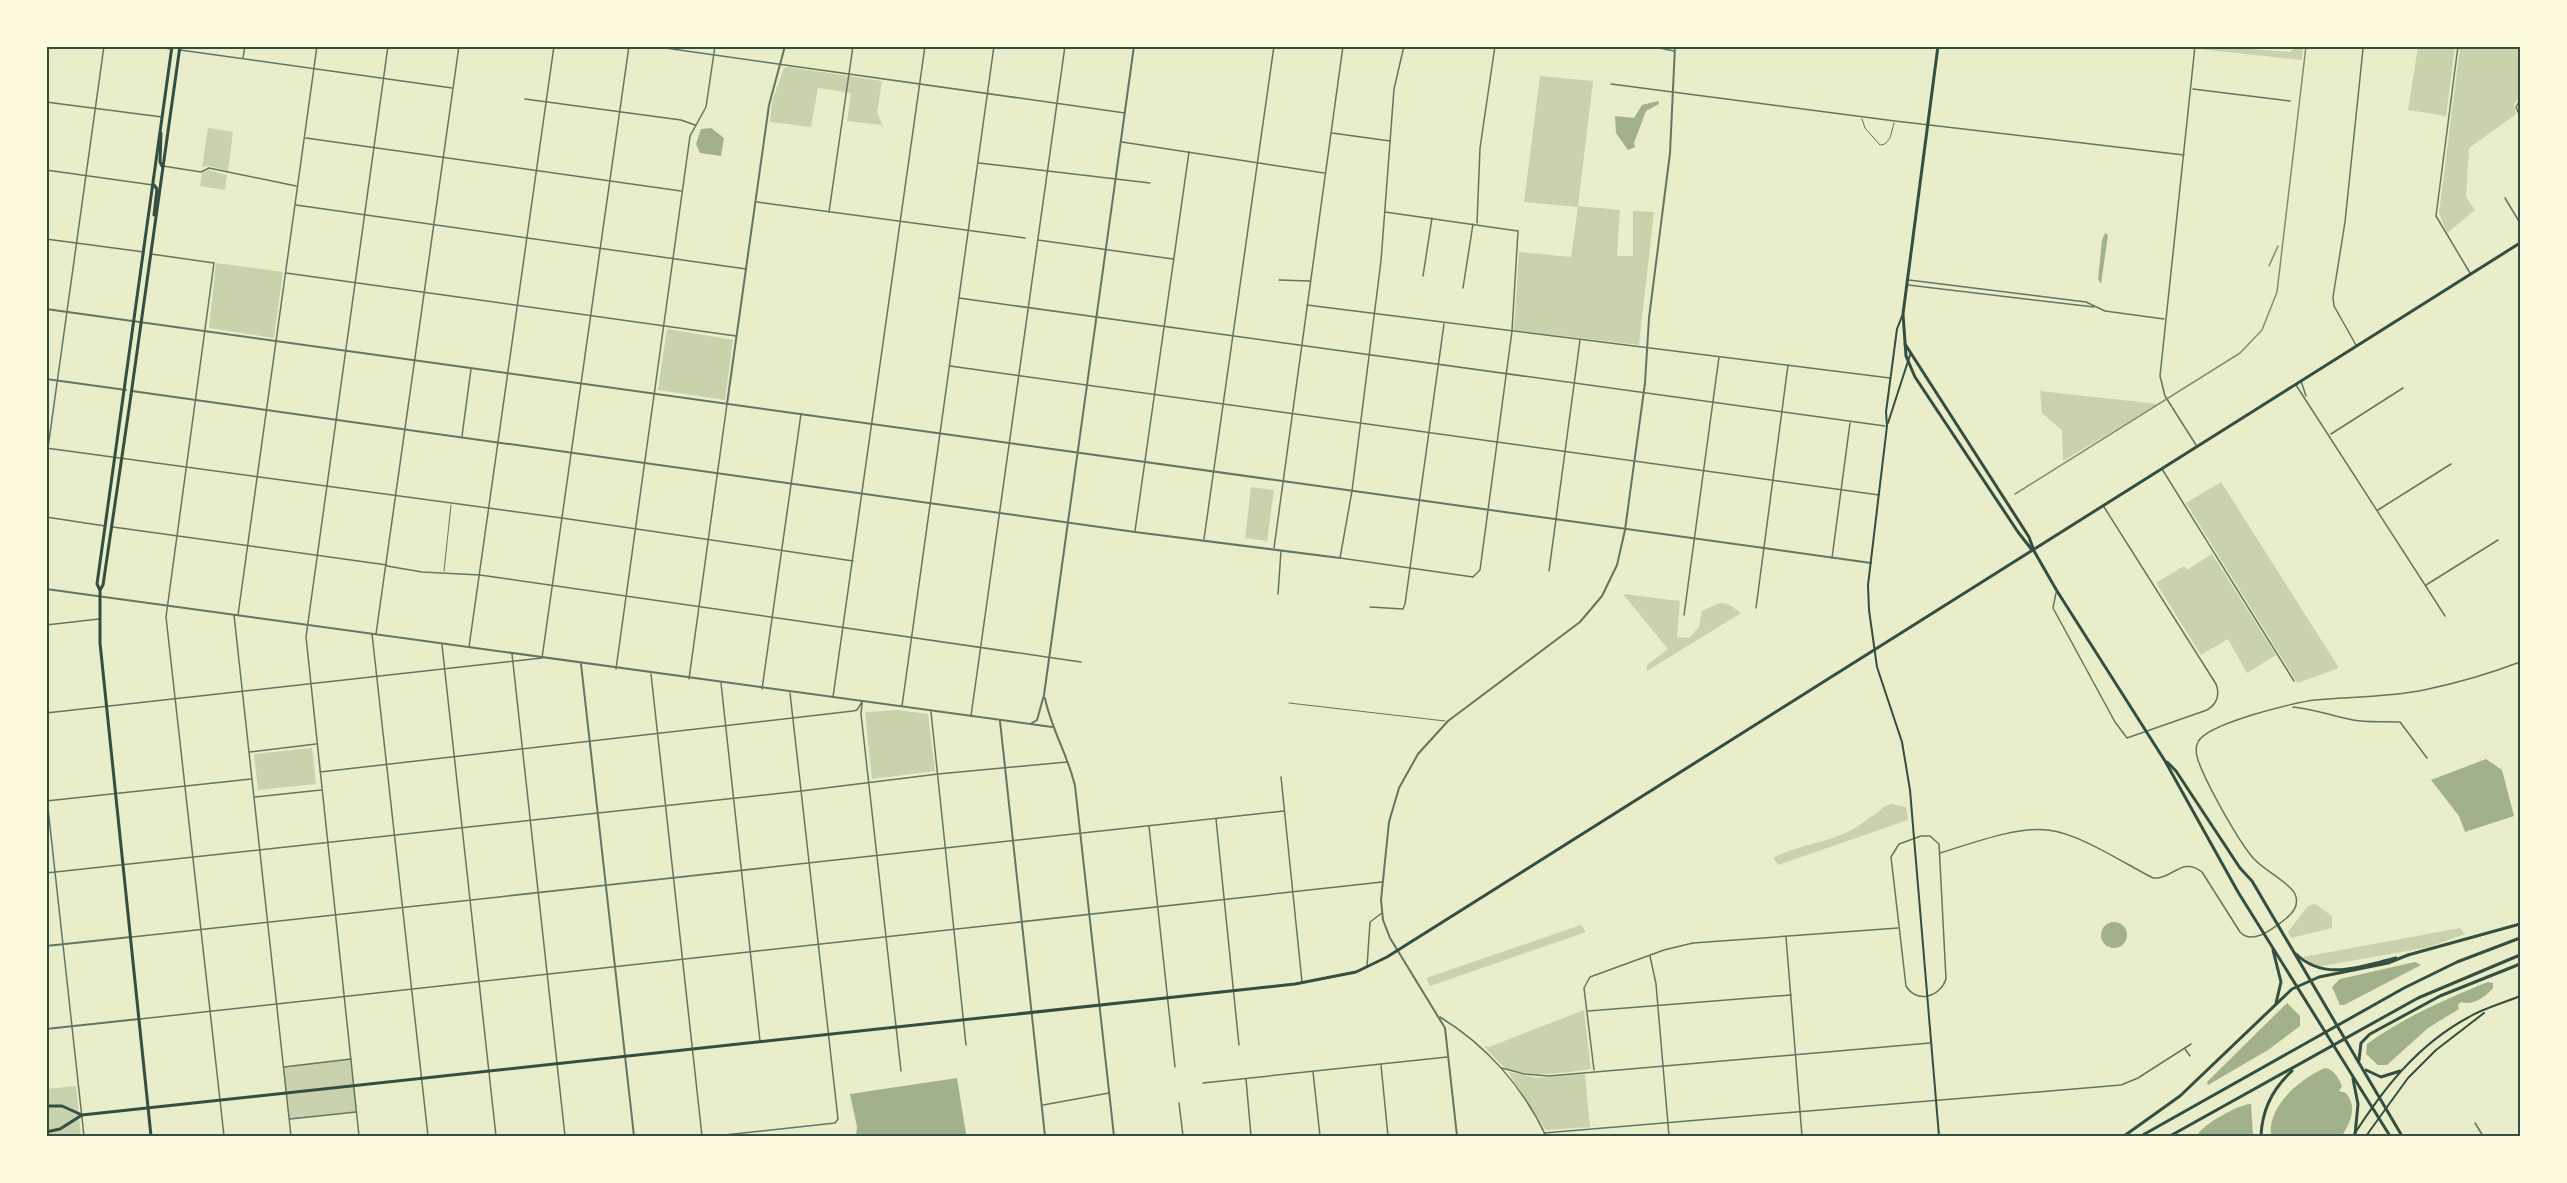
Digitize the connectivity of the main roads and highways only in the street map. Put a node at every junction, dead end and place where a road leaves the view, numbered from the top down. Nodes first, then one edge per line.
1 (1938, 46) edge
2 (172, 48) edge
3 (179, 48) edge
4 (161, 131) junction
5 (162, 166) junction
6 (153, 185) junction
7 (155, 220) junction
8 (2520, 243) edge
9 (1903, 314) junction
10 (1905, 344) junction
11 (1911, 354) junction
12 (1908, 364) junction
13 (1887, 426) junction
14 (2034, 551) junction
15 (100, 590) junction
16 (1874, 651) junction
17 (2165, 761) junction
18 (2520, 924) edge
19 (2520, 938) edge
20 (2273, 950) junction
21 (2296, 954) junction
22 (2408, 955) junction
23 (2520, 955) edge
24 (2520, 964) edge
25 (2311, 980) junction
26 (2297, 988) junction
27 (2520, 996) edge
28 (2274, 1006) junction
29 (2486, 1011) junction
30 (2359, 1060) junction
31 (2306, 1062) junction
32 (2364, 1069) junction
33 (2400, 1071) junction
34 (2351, 1075) junction
35 (2379, 1098) junction
36 (46, 1106) edge
37 (2385, 1107) junction
38 (148, 1108) junction
39 (2373, 1108) junction
40 (82, 1115) junction
41 (2378, 1117) junction
42 (46, 1132) edge
43 (2354, 1136) edge
44 (151, 1137) edge
45 (1939, 1137) edge
46 (2124, 1137) edge
47 (2141, 1137) edge
48 (2169, 1137) edge
49 (2261, 1137) edge
50 (2366, 1137) edge
51 (2390, 1137) edge
52 (2402, 1137) edge

1 - 9 main road
2 - 4 main road
3 - 5 main road
4 - 5 main road
4 - 6 main road
5 - 7 main road
6 - 7 main road
6 - 15 main road
7 - 15 main road
8 - 14 main road
9 - 10 main road
9 - 13 main road
10 - 11 main road
10 - 12 main road
11 - 12 main road
11 - 14 main road
12 - 13 main road
12 - 14 main road
13 - 16 main road
14 - 16 main road
14 - 17 main road
15 - 38 main road
16 - 38 main road
16 - 45 main road
17 - 20 main road
17 - 21 main road
18 - 22 main road
19 - 47 main road
20 - 26 main road
20 - 28 main road
21 - 22 main road
21 - 25 main road
22 - 25 main road
23 - 31 main road
24 - 30 main road
25 - 26 main road
25 - 30 main road
26 - 28 main road
26 - 34 main road
27 - 29 main road
28 - 46 main road
29 - 33 main road
29 - 37 main road
30 - 32 main road
31 - 48 main road
31 - 49 main road
32 - 33 main road
32 - 35 main road
33 - 35 main road
34 - 39 main road
34 - 43 main road
35 - 37 main road
35 - 39 main road
36 - 40 main road
37 - 41 main road
37 - 52 main road
38 - 40 main road
38 - 44 main road
39 - 41 main road
39 - 43 main road
40 - 42 main road
41 - 50 main road
41 - 51 main road

